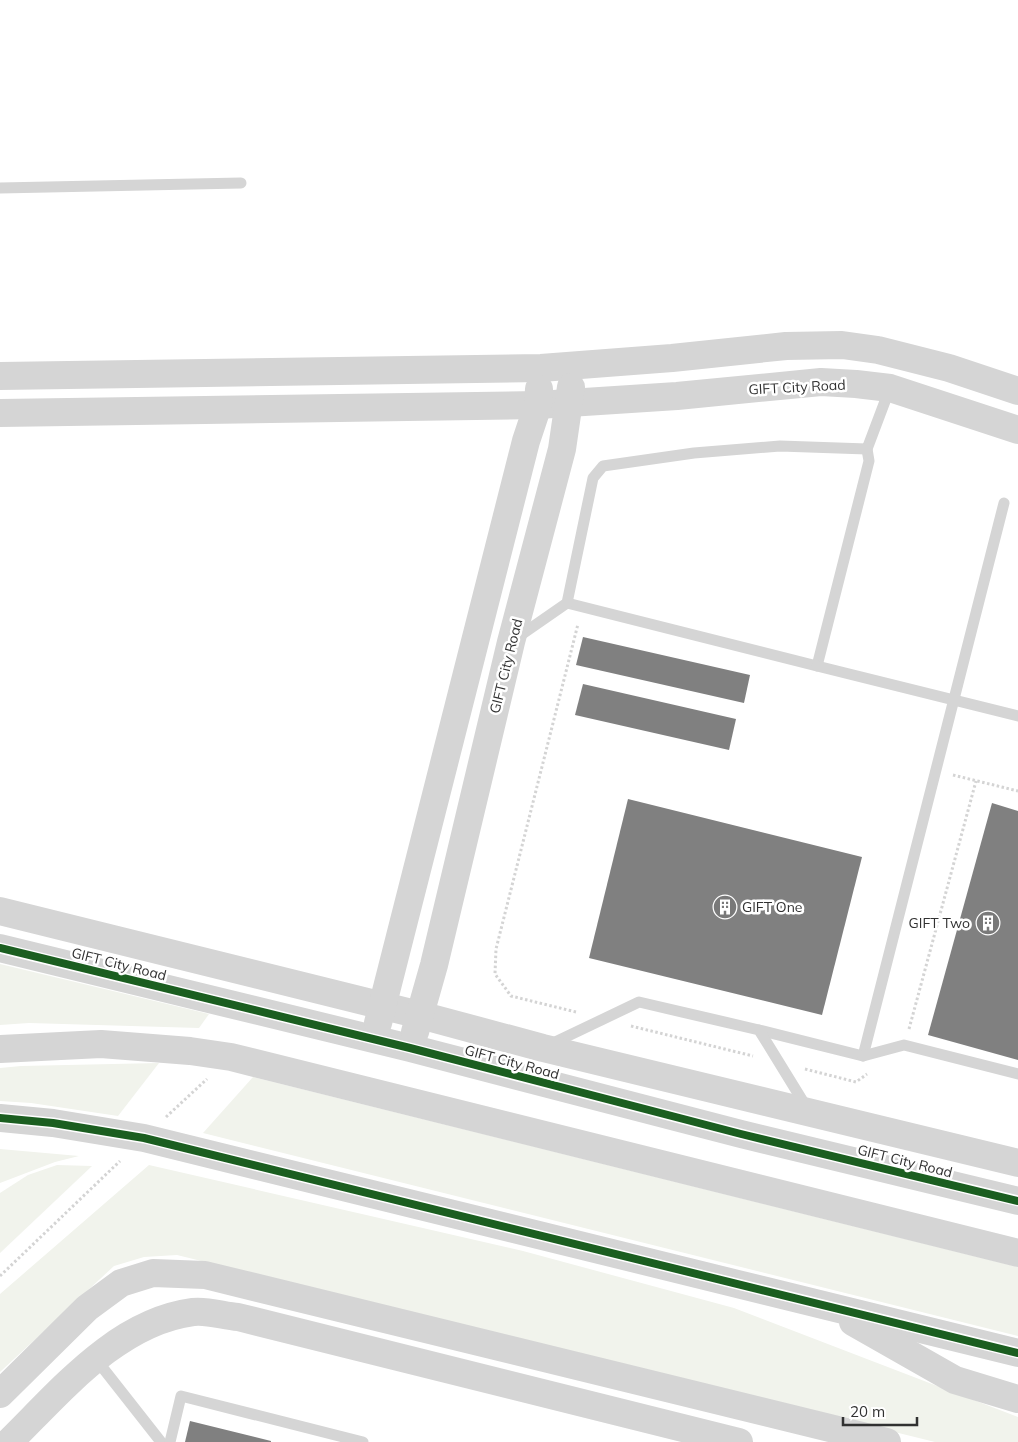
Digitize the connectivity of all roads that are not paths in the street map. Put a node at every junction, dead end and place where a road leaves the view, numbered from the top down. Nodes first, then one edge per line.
1 (241, 183) dead end
2 (0, 188) edge
3 (575, 365) junction
4 (541, 368) junction
5 (0, 376) edge
6 (890, 388) junction
7 (1018, 391) edge
8 (569, 404) junction
9 (538, 405) junction
10 (0, 413) edge
11 (1018, 430) edge
12 (867, 449) junction
13 (1004, 503) dead end
14 (567, 603) junction
15 (511, 642) junction
16 (817, 666) junction
17 (954, 701) junction
18 (1018, 716) edge
19 (0, 911) edge
20 (0, 948) edge
21 (383, 1006) junction
22 (420, 1015) junction
23 (759, 1030) junction
24 (374, 1039) junction
25 (410, 1048) junction
26 (543, 1048) junction
27 (0, 1049) edge
28 (863, 1056) junction
29 (1018, 1074) edge
30 (810, 1112) junction
31 (0, 1118) edge
32 (1018, 1163) edge
33 (1018, 1201) edge
34 (1018, 1253) edge
35 (822, 1305) junction
36 (1018, 1353) edge
37 (95, 1358) junction
38 (0, 1394) edge
39 (1018, 1399) edge
40 (792, 1431) edge
41 (830, 1435) edge
42 (9, 1442) edge
43 (162, 1442) edge
44 (170, 1442) edge
45 (363, 1442) edge
46 (739, 1442) edge
47 (887, 1442) edge

1 - 2 lane
3 - 4 street
3 - 7 street
3 - 8 street, GIFT City Road
4 - 5 street
4 - 9 street
6 - 8 street, GIFT City Road
6 - 11 street, GIFT City Road
6 - 12 lane
8 - 9 street, GIFT City Road
8 - 15 street, GIFT City Road
9 - 10 street, GIFT City Road
9 - 21 street
12 - 14 lane
12 - 16 lane
13 - 17 lane
14 - 15 lane
14 - 16 lane
15 - 22 street, GIFT City Road
16 - 17 lane
17 - 18 lane
17 - 28 lane
19 - 21 street, GIFT City Road
20 - 24 street, GIFT City Road
21 - 22 street, GIFT City Road
21 - 24 street
22 - 25 street, GIFT City Road
22 - 26 street, GIFT City Road
23 - 26 lane
23 - 28 lane
23 - 30 lane
24 - 25 street, GIFT City Road
25 - 33 street, GIFT City Road
26 - 30 street, GIFT City Road
27 - 34 street
28 - 29 lane
30 - 32 street, GIFT City Road
31 - 35 street
35 - 36 street
35 - 39 street
37 - 42 street
37 - 43 lane
37 - 46 street
38 - 40 street
40 - 41 street
41 - 47 street
44 - 45 lane

